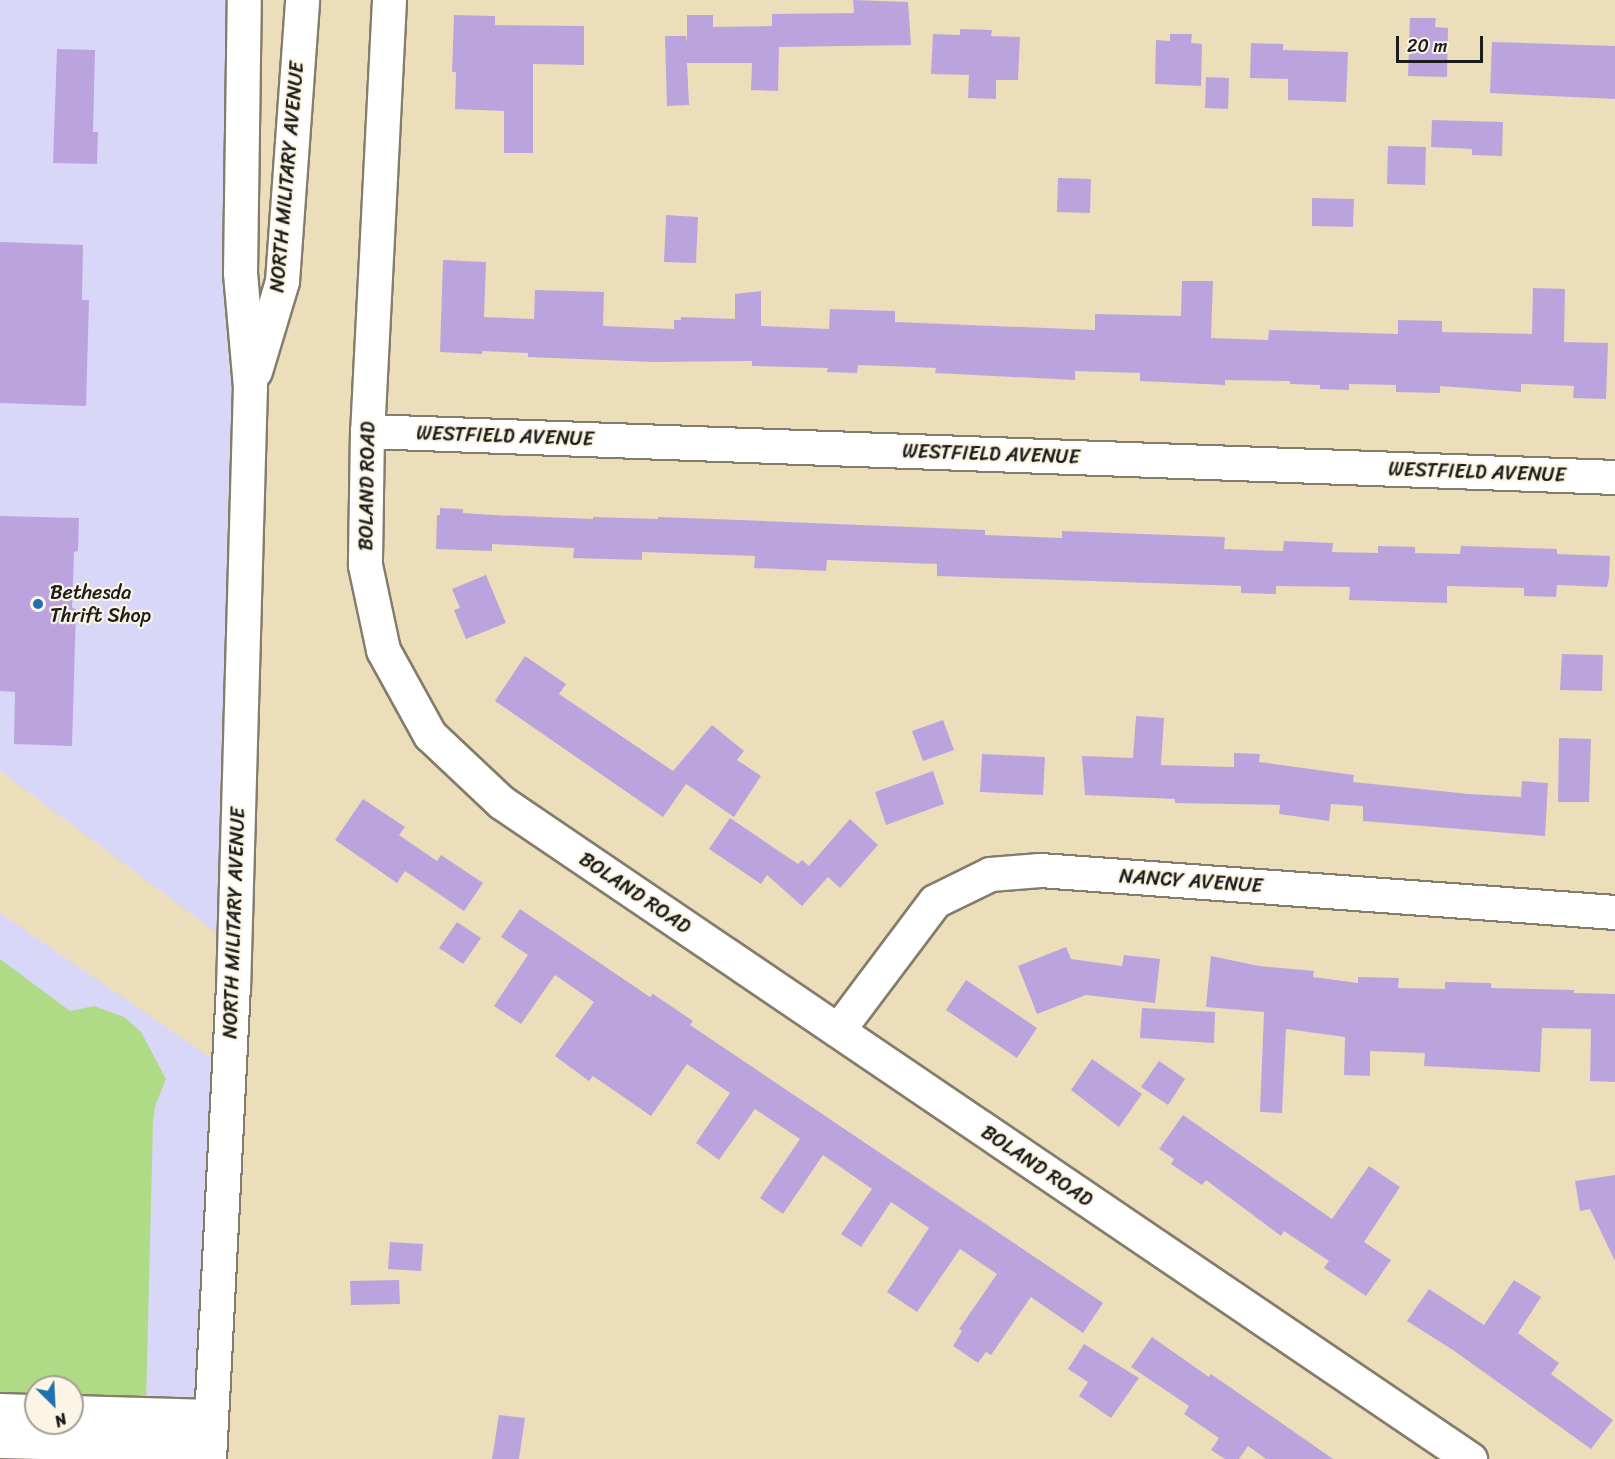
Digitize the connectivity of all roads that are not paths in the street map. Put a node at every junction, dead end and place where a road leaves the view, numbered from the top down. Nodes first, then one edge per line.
1 (244, 0) edge
2 (302, 0) edge
3 (389, 0) edge
4 (250, 387) junction
5 (367, 430) junction
6 (1615, 477) edge
7 (1615, 912) edge
8 (838, 1030) junction
9 (0, 1410) edge
10 (24, 1411) edge
11 (84, 1414) edge
12 (210, 1440) edge
13 (0, 1442) edge
14 (1470, 1459) edge

1 - 4 street, NORTH MILITARY AVENUE
2 - 4 street, NORTH MILITARY AVENUE
3 - 5 street, BOLAND ROAD
4 - 12 street, NORTH MILITARY AVENUE
5 - 6 street, WESTFIELD AVENUE
5 - 8 street, BOLAND ROAD
7 - 8 street, NANCY AVENUE
8 - 14 street, BOLAND ROAD
9 - 10 street
11 - 12 street
12 - 13 street

